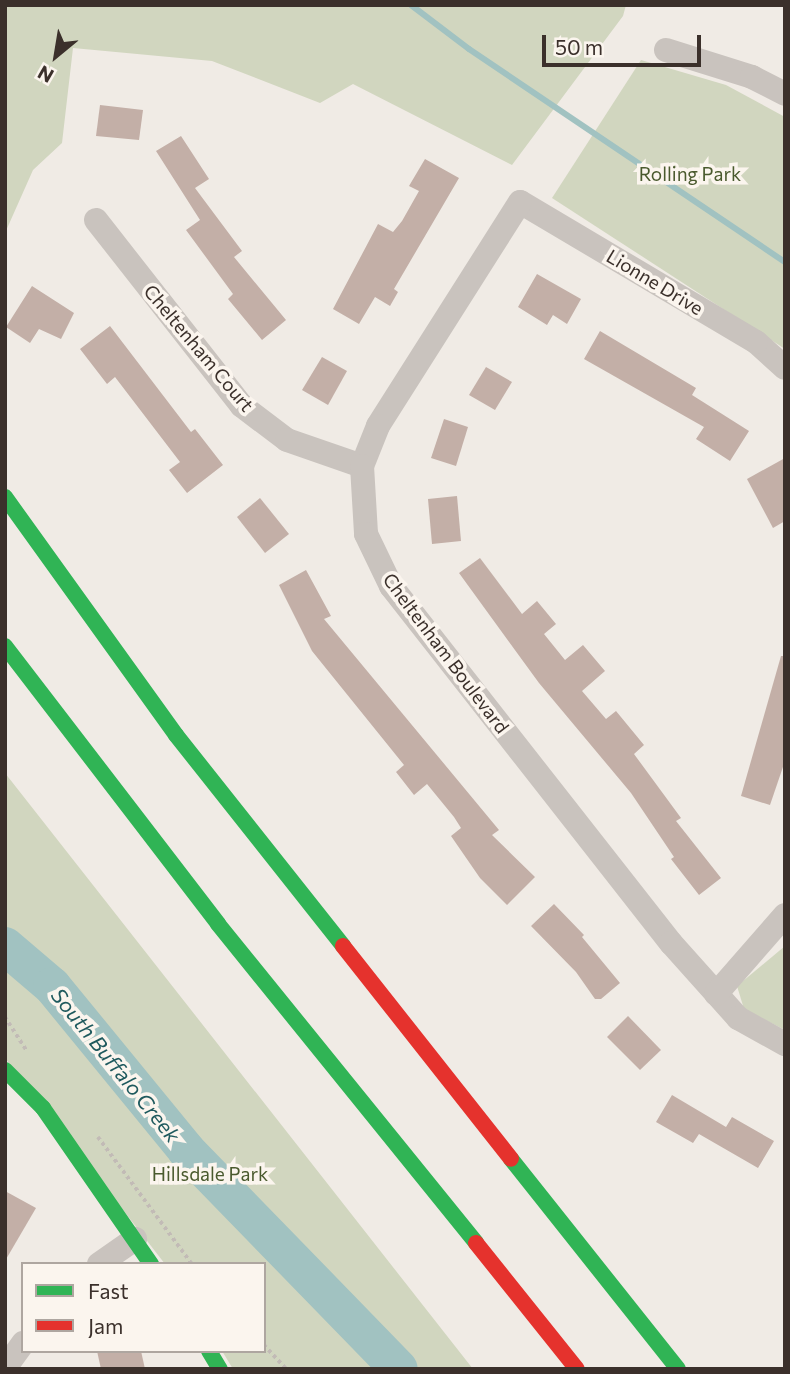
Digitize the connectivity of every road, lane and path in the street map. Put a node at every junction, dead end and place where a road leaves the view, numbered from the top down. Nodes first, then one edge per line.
1 (666, 50) dead end
2 (785, 94) edge
3 (520, 202) joint
4 (96, 220) dead end
5 (785, 368) edge
6 (362, 466) junction
7 (5, 497) edge
8 (5, 649) edge
9 (785, 915) edge
10 (716, 994) junction
11 (785, 1044) edge
12 (5, 1070) edge
13 (135, 1239) junction
14 (102, 1262) edge
15 (150, 1262) edge
16 (21, 1346) edge
17 (266, 1347) edge
18 (210, 1353) edge
19 (5, 1368) edge
20 (220, 1369) edge
21 (286, 1369) edge
22 (577, 1369) edge
23 (678, 1369) edge

1 - 2 street
3 - 5 street, Lionne Drive
3 - 6 street, Cheltenham Boulevard
4 - 6 street, Cheltenham Court
6 - 10 street, Cheltenham Boulevard
7 - 23 main road
8 - 22 main road
9 - 10 street
10 - 11 street, Cheltenham Boulevard
12 - 13 main road
13 - 14 street
13 - 15 main road
16 - 19 street
17 - 21 path
18 - 20 main road

